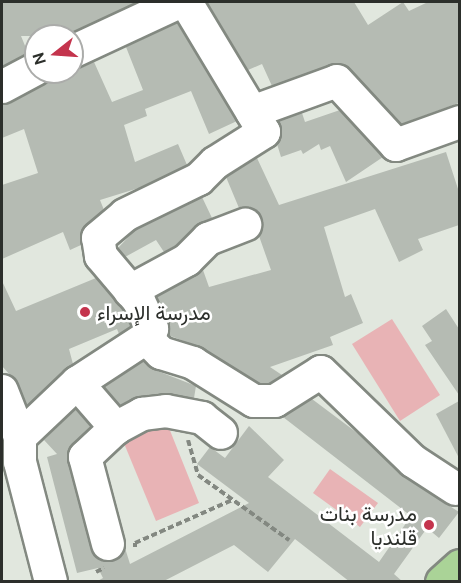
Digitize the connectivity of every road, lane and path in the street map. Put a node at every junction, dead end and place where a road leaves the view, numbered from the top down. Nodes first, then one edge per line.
1 (179, 2) edge
2 (186, 2) edge
3 (84, 46) edge
4 (24, 75) edge
5 (2, 87) edge
6 (252, 112) junction
7 (459, 122) edge
8 (244, 225) dead end
9 (130, 291) junction
10 (146, 338) junction
11 (77, 383) junction
12 (2, 391) edge
13 (189, 416) junction
14 (116, 428) junction
15 (222, 433) dead end
16 (14, 455) edge
17 (456, 489) dead end
18 (232, 500) junction
19 (289, 540) dead end
20 (114, 558) joint
21 (459, 566) edge
22 (51, 582) edge
23 (442, 582) edge

1 - 3 street
2 - 6 street
4 - 5 street
6 - 7 street
6 - 9 street
8 - 9 street
9 - 10 street
10 - 11 street
10 - 17 street
11 - 14 street
11 - 16 street
12 - 16 street
13 - 14 street
13 - 15 street
13 - 18 path
14 - 20 street
16 - 22 street
18 - 19 path
18 - 20 path
21 - 23 main road

